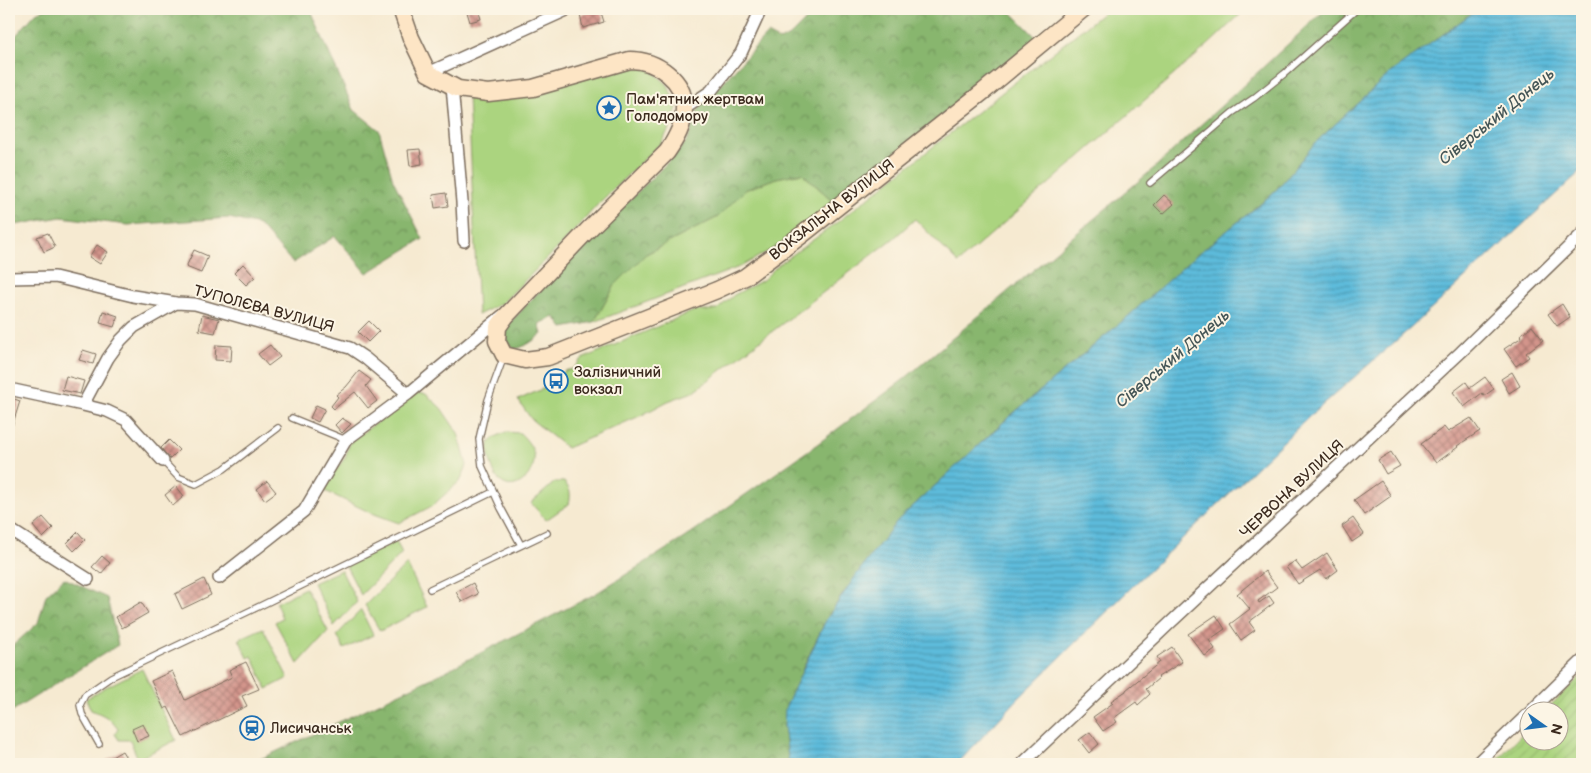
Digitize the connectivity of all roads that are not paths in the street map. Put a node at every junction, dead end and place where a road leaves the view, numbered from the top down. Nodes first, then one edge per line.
1 (402, 9) edge
2 (569, 9) edge
3 (760, 9) edge
4 (1083, 9) edge
5 (1357, 9) edge
6 (428, 74) junction
7 (452, 86) junction
8 (684, 109) junction
9 (1150, 182) dead end
10 (1582, 234) edge
11 (464, 241) dead end
12 (9, 278) edge
13 (519, 302) junction
14 (176, 303) junction
15 (504, 355) junction
16 (9, 389) edge
17 (408, 394) junction
18 (83, 405) junction
19 (292, 418) dead end
20 (278, 428) dead end
21 (346, 440) junction
22 (163, 461) joint
23 (493, 492) junction
24 (9, 529) edge
25 (547, 533) dead end
26 (521, 545) junction
27 (219, 578) dead end
28 (88, 579) dead end
29 (430, 589) dead end
30 (1582, 661) edge
31 (1542, 700) edge
32 (1518, 724) edge
33 (99, 744) dead end
34 (1022, 764) edge
35 (1476, 764) edge

1 - 6 main road
2 - 6 street
3 - 8 street
4 - 15 main road, ВОКЗАЛЬНА ВУЛИЦЯ
5 - 9 lane
6 - 7 main road
7 - 8 main road
7 - 11 street
8 - 13 main road
10 - 34 street, ЧЕРВОНА ВУЛИЦЯ
12 - 14 street, ТУПОЛЄВА ВУЛИЦЯ
13 - 15 main road
13 - 17 street
14 - 17 street, ТУПОЛЄВА ВУЛИЦЯ
14 - 18 street
15 - 23 lane
16 - 18 street
17 - 21 street
18 - 22 street
19 - 21 lane
20 - 22 lane
21 - 27 street
23 - 26 lane
23 - 33 lane
24 - 28 street
25 - 26 lane
26 - 29 lane
30 - 31 street
32 - 35 street

